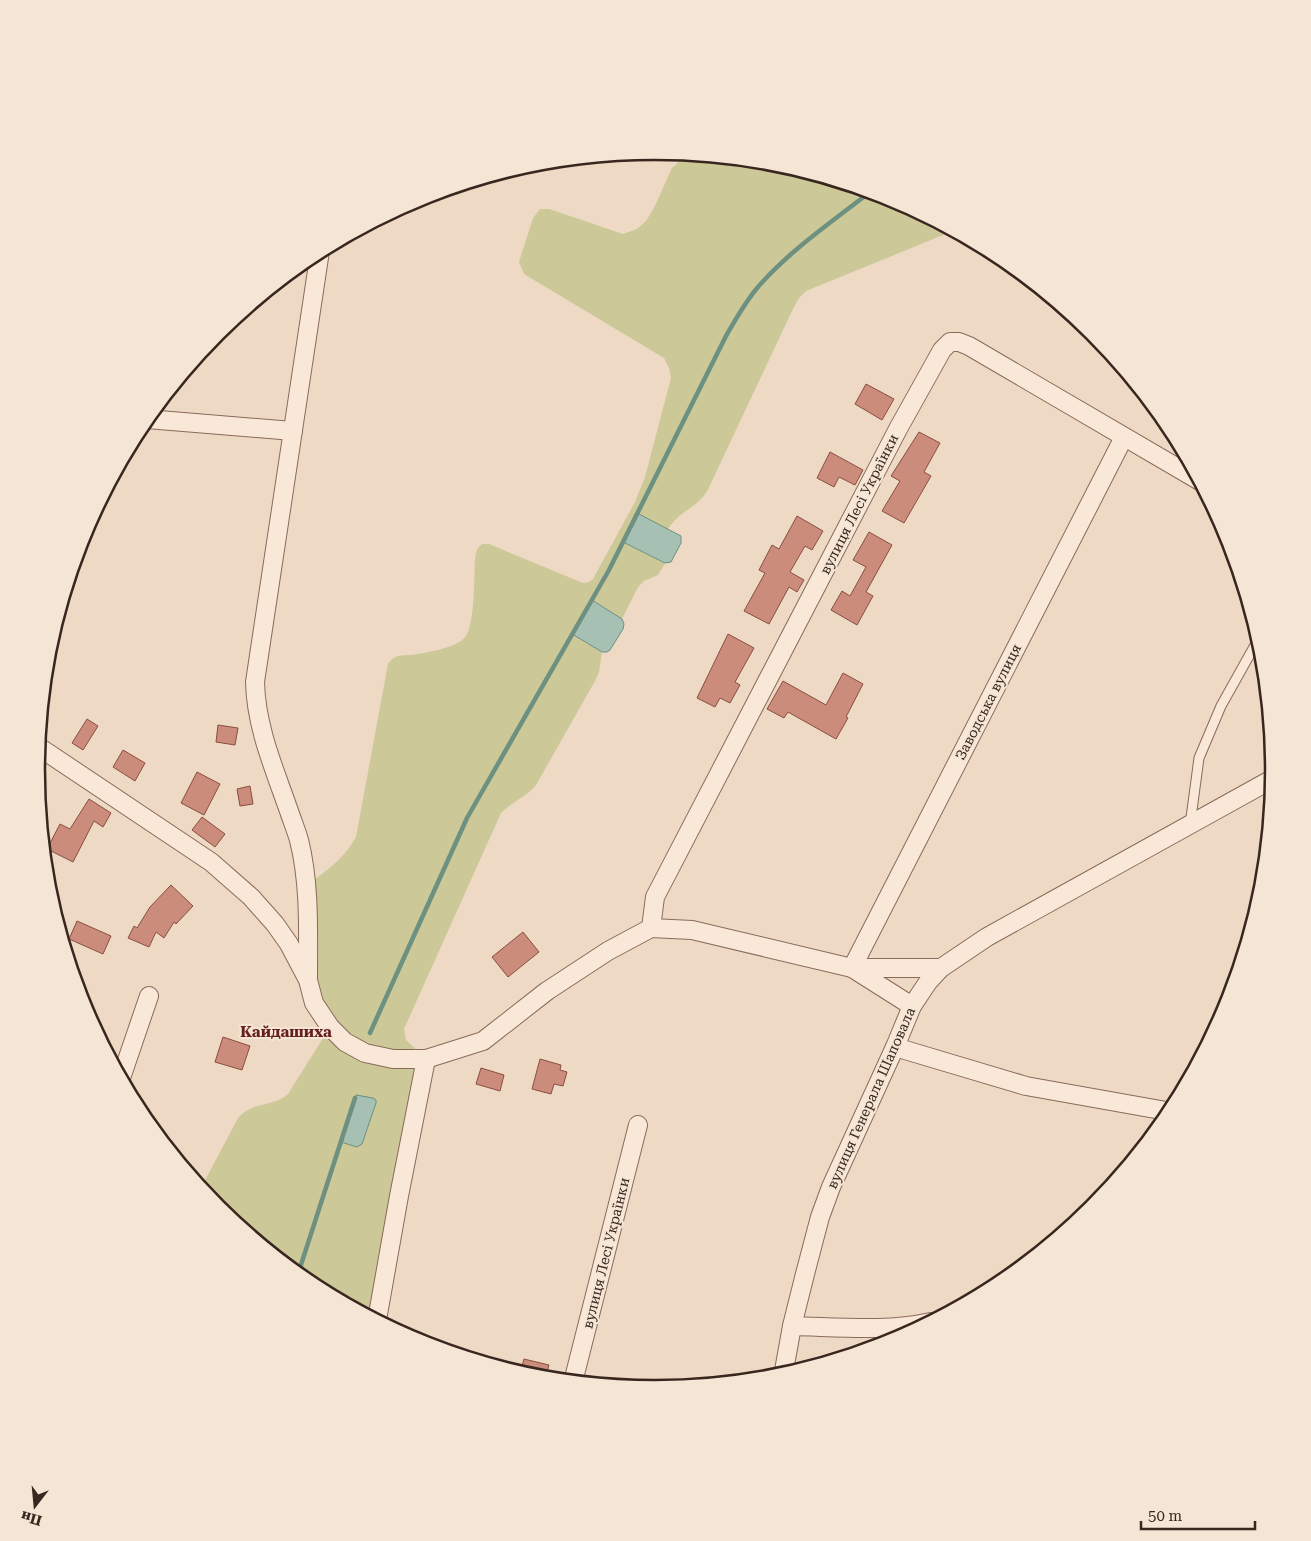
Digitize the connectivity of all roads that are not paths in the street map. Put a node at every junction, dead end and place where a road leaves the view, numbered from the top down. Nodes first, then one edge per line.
1 (318, 262) edge
2 (156, 420) edge
3 (293, 431) junction
4 (1124, 437) junction
5 (1189, 475) edge
6 (1253, 648) edge
7 (45, 751) edge
8 (1266, 783) edge
9 (1190, 825) junction
10 (651, 928) junction
11 (852, 968) junction
12 (940, 968) junction
13 (308, 980) junction
14 (149, 996) dead end
15 (912, 1006) junction
16 (895, 1047) junction
17 (426, 1059) junction
18 (124, 1070) edge
19 (1163, 1110) edge
20 (638, 1125) dead end
21 (378, 1314) edge
22 (792, 1326) junction
23 (908, 1326) edge
24 (785, 1367) edge
25 (575, 1376) edge

1 - 3 street
2 - 3 street
3 - 13 street
4 - 5 street, вулиця Лесі Українки
4 - 10 street, вулиця Лесі Українки
4 - 11 street, Заводська вулиця
6 - 9 lane
7 - 13 street
8 - 9 street, вулиця Генерала Шаповала
9 - 12 street, вулиця Генерала Шаповала
10 - 11 street
10 - 17 street
11 - 12 street
11 - 15 street
12 - 15 street, вулиця Генерала Шаповала
13 - 17 street
14 - 18 street
15 - 16 street, вулиця Генерала Шаповала
16 - 19 street
16 - 22 street, вулиця Генерала Шаповала
17 - 21 street
20 - 25 street, вулиця Лесі Українки
22 - 23 street
22 - 24 street, вулиця Генерала Шаповала

